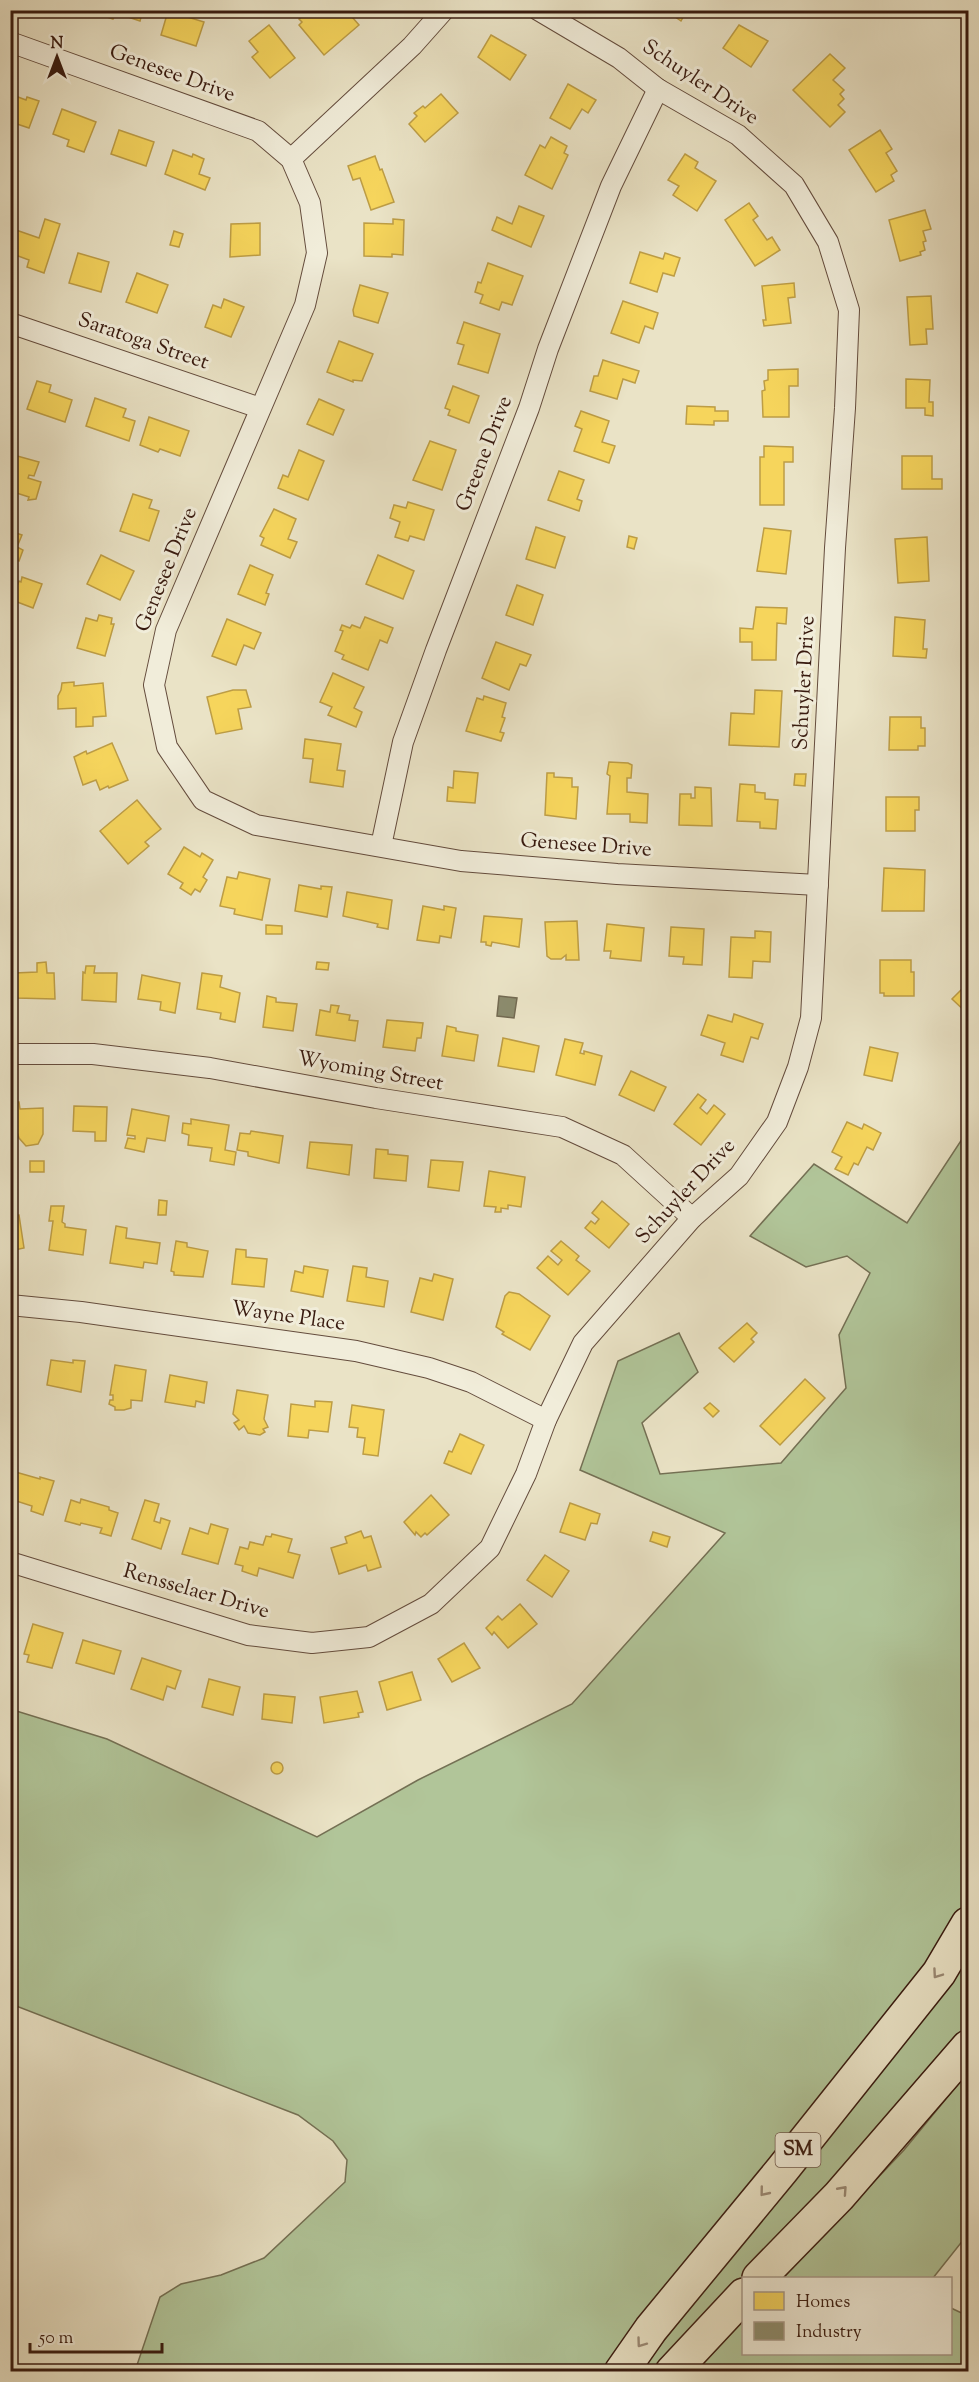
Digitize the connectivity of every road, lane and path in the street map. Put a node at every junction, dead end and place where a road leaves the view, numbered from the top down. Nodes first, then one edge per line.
1 (444, 10) edge
2 (538, 10) edge
3 (10, 42) edge
4 (658, 88) junction
5 (291, 159) junction
6 (10, 323) edge
7 (260, 408) junction
8 (381, 846) junction
9 (818, 885) junction
10 (10, 1054) edge
11 (692, 1218) junction
12 (10, 1305) edge
13 (546, 1420) junction
14 (10, 1562) edge
15 (969, 1924) edge
16 (969, 2047) edge
17 (760, 2277) edge
18 (742, 2297) edge
19 (621, 2372) edge
20 (672, 2372) edge

1 - 5 street
2 - 4 street, Schuyler Drive
3 - 5 street, Genesee Drive
4 - 8 street, Greene Drive
4 - 9 street, Schuyler Drive
5 - 7 street, Genesee Drive
6 - 7 street, Saratoga Street
7 - 8 street, Genesee Drive
8 - 9 street, Genesee Drive
9 - 11 street, Schuyler Drive
10 - 11 street, Wyoming Street
11 - 13 street, Schuyler Drive
12 - 13 street, Wayne Place
13 - 14 street, Rensselaer Drive
15 -> 19 highway, SM
17 -> 16 highway
18 - 20 highway

